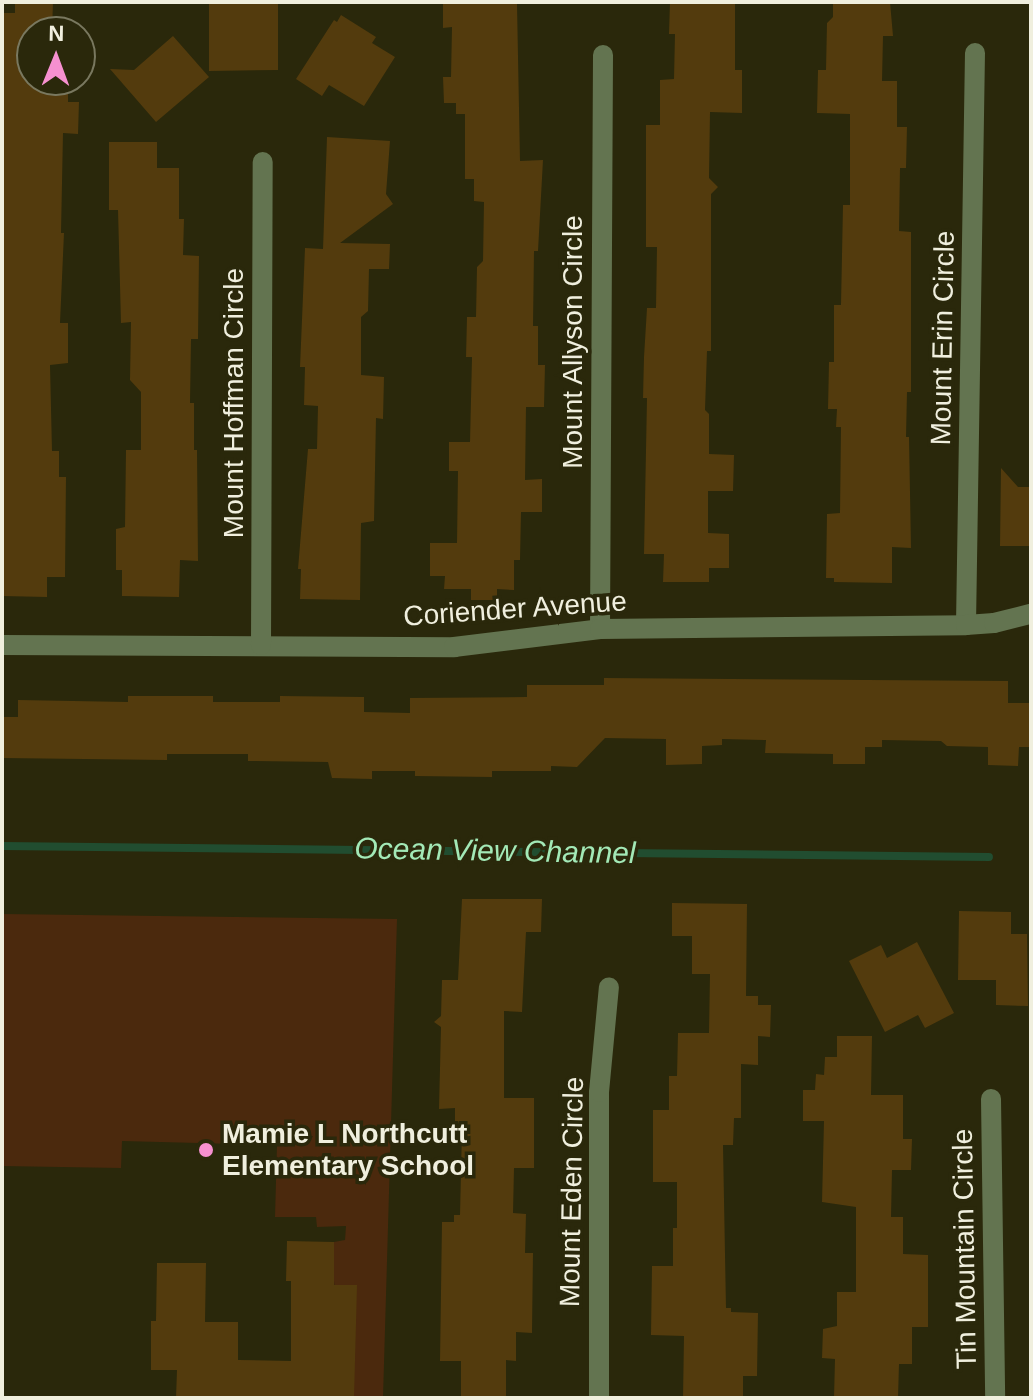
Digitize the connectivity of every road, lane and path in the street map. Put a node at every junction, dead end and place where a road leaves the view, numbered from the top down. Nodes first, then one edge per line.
1 (975, 53) dead end
2 (603, 55) dead end
3 (263, 162) dead end
4 (1031, 614) edge
5 (966, 625) junction
6 (600, 629) junction
7 (2, 645) edge
8 (261, 645) junction
9 (609, 987) dead end
10 (991, 1099) dead end
11 (599, 1398) edge
12 (995, 1398) edge

1 - 5 street, Mount Erin Circle
2 - 6 street, Mount Allyson Circle
3 - 8 street, Mount Hoffman Circle
4 - 5 street, Coriender Avenue
5 - 6 street, Coriender Avenue
6 - 8 street, Coriender Avenue
7 - 8 street, Coriender Avenue
9 - 11 street, Mount Eden Circle
10 - 12 street, Tin Mountain Circle

